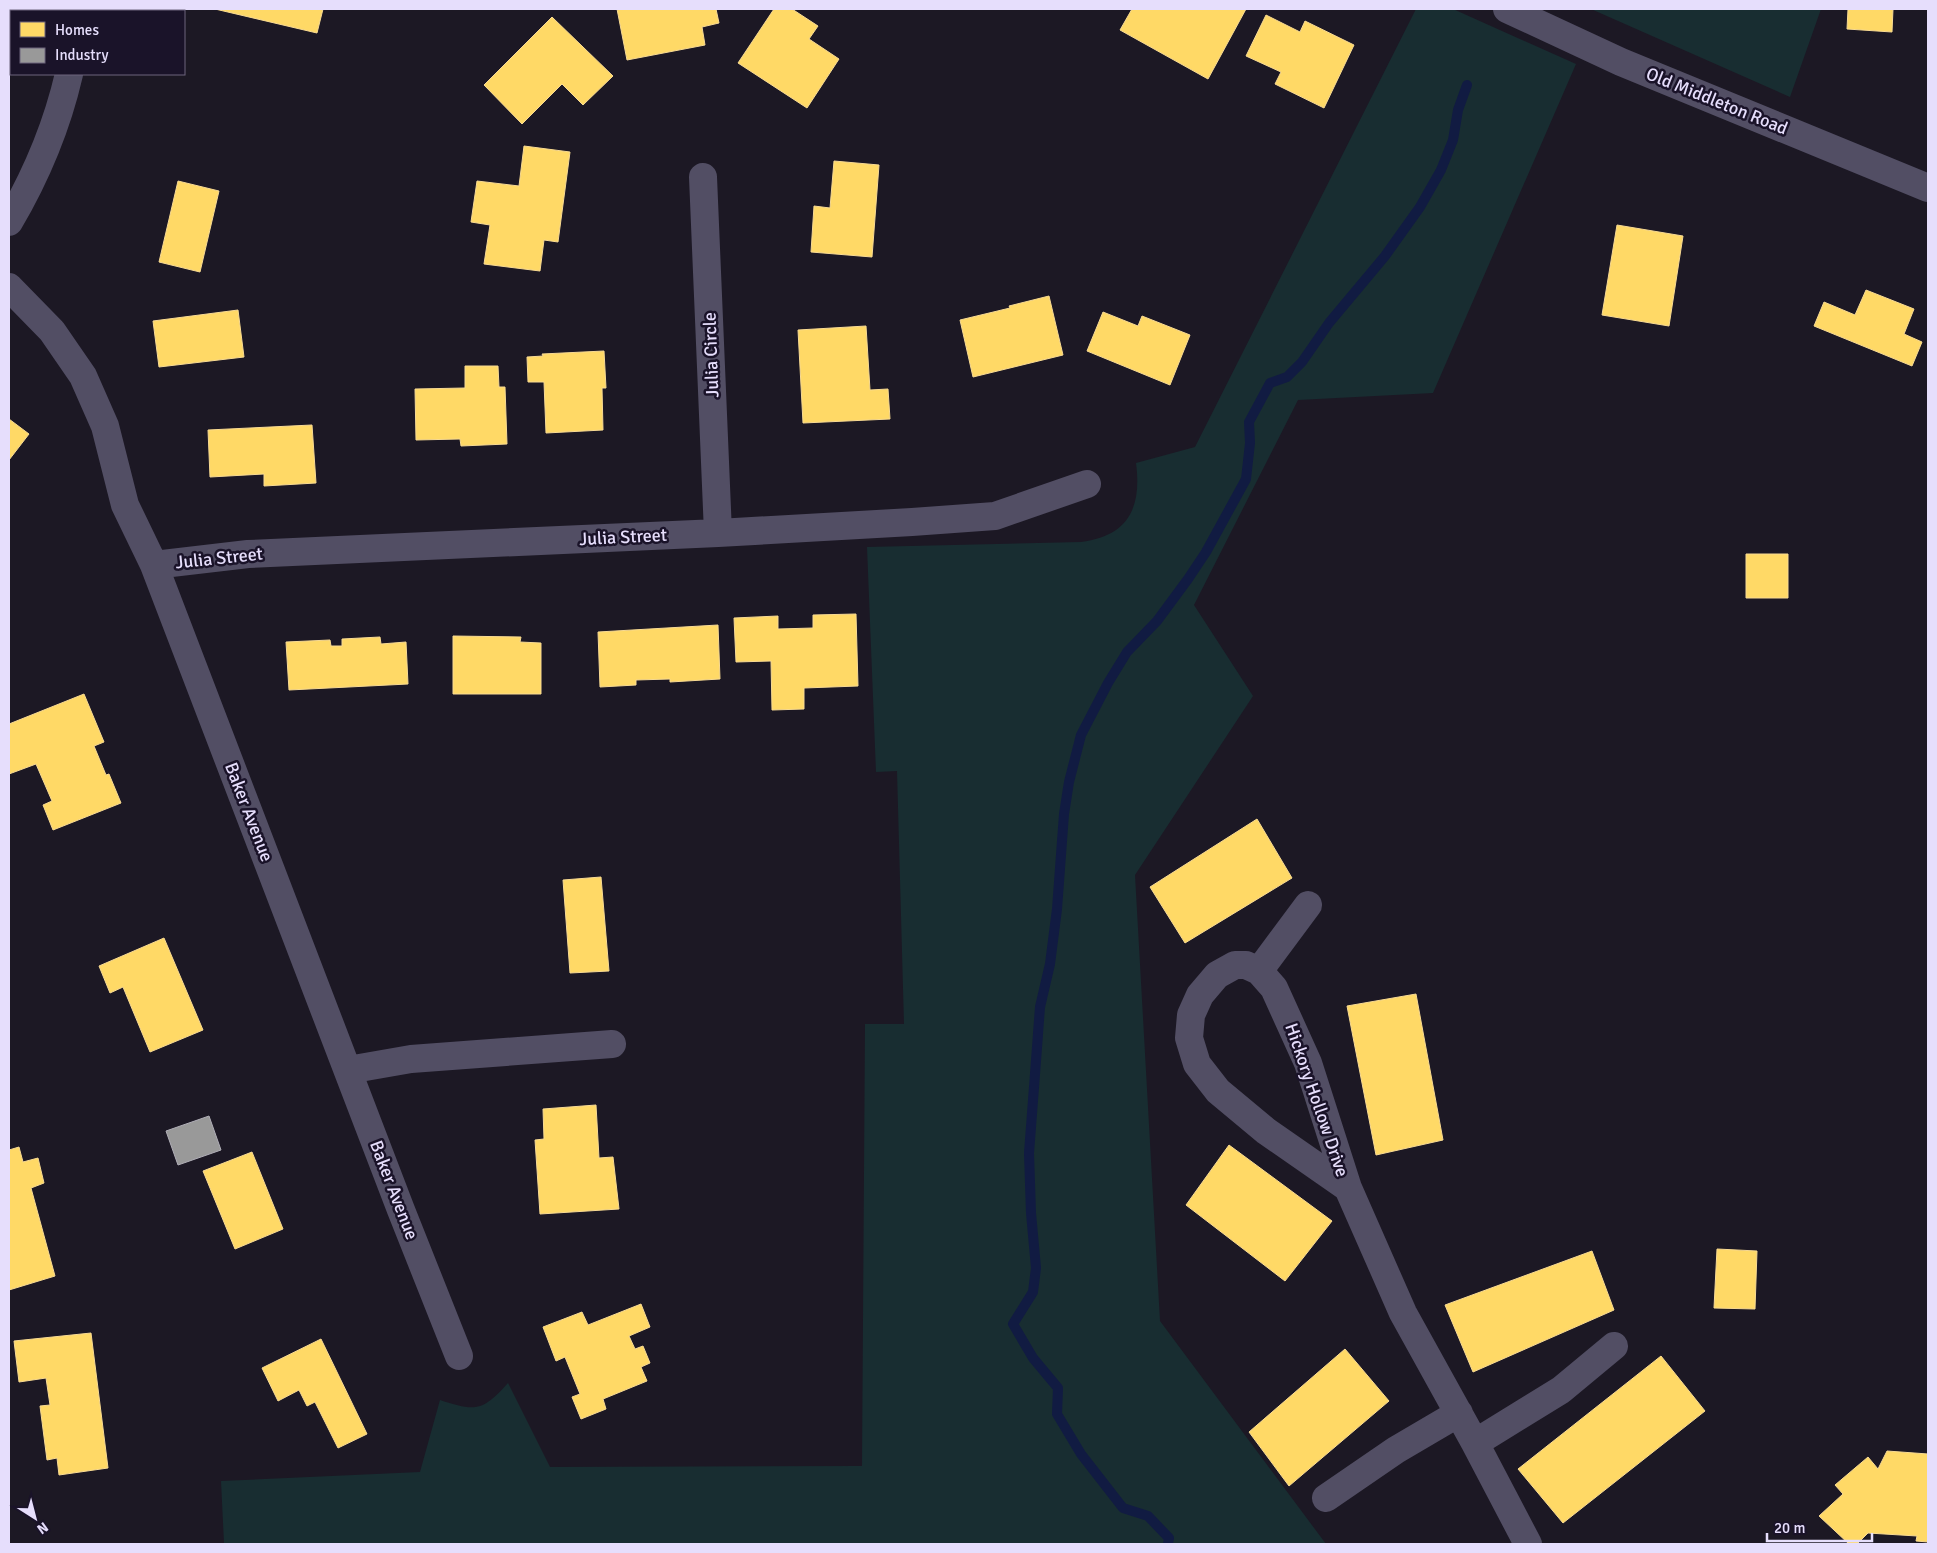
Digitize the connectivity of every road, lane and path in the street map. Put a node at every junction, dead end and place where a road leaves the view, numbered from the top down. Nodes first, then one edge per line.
1 (1507, 9) edge
2 (69, 75) edge
3 (703, 177) dead end
4 (1928, 188) edge
5 (9, 222) edge
6 (9, 287) edge
7 (1087, 484) dead end
8 (718, 532) junction
9 (154, 565) junction
10 (1308, 905) dead end
11 (1259, 971) junction
12 (612, 1044) dead end
13 (348, 1070) junction
14 (1348, 1188) junction
15 (1614, 1346) dead end
16 (459, 1356) dead end
17 (1459, 1413) junction
18 (1476, 1442) junction
19 (1326, 1498) dead end
20 (1528, 1544) edge

1 - 4 street, Old Middleton Road
2 - 5 street
3 - 8 street, Julia Circle
6 - 9 street, Baker Avenue
7 - 8 street, Julia Street
8 - 9 street, Julia Street
9 - 13 street, Baker Avenue
10 - 11 street
11 - 14 street, Hickory Hollow Drive
11 - 14 street, Hickory Hollow Drive
12 - 13 street
13 - 16 street, Baker Avenue
14 - 17 street, Hickory Hollow Drive
15 - 18 street
17 - 18 street, Hickory Hollow Drive
17 - 19 street
18 - 20 street, Hickory Hollow Drive

